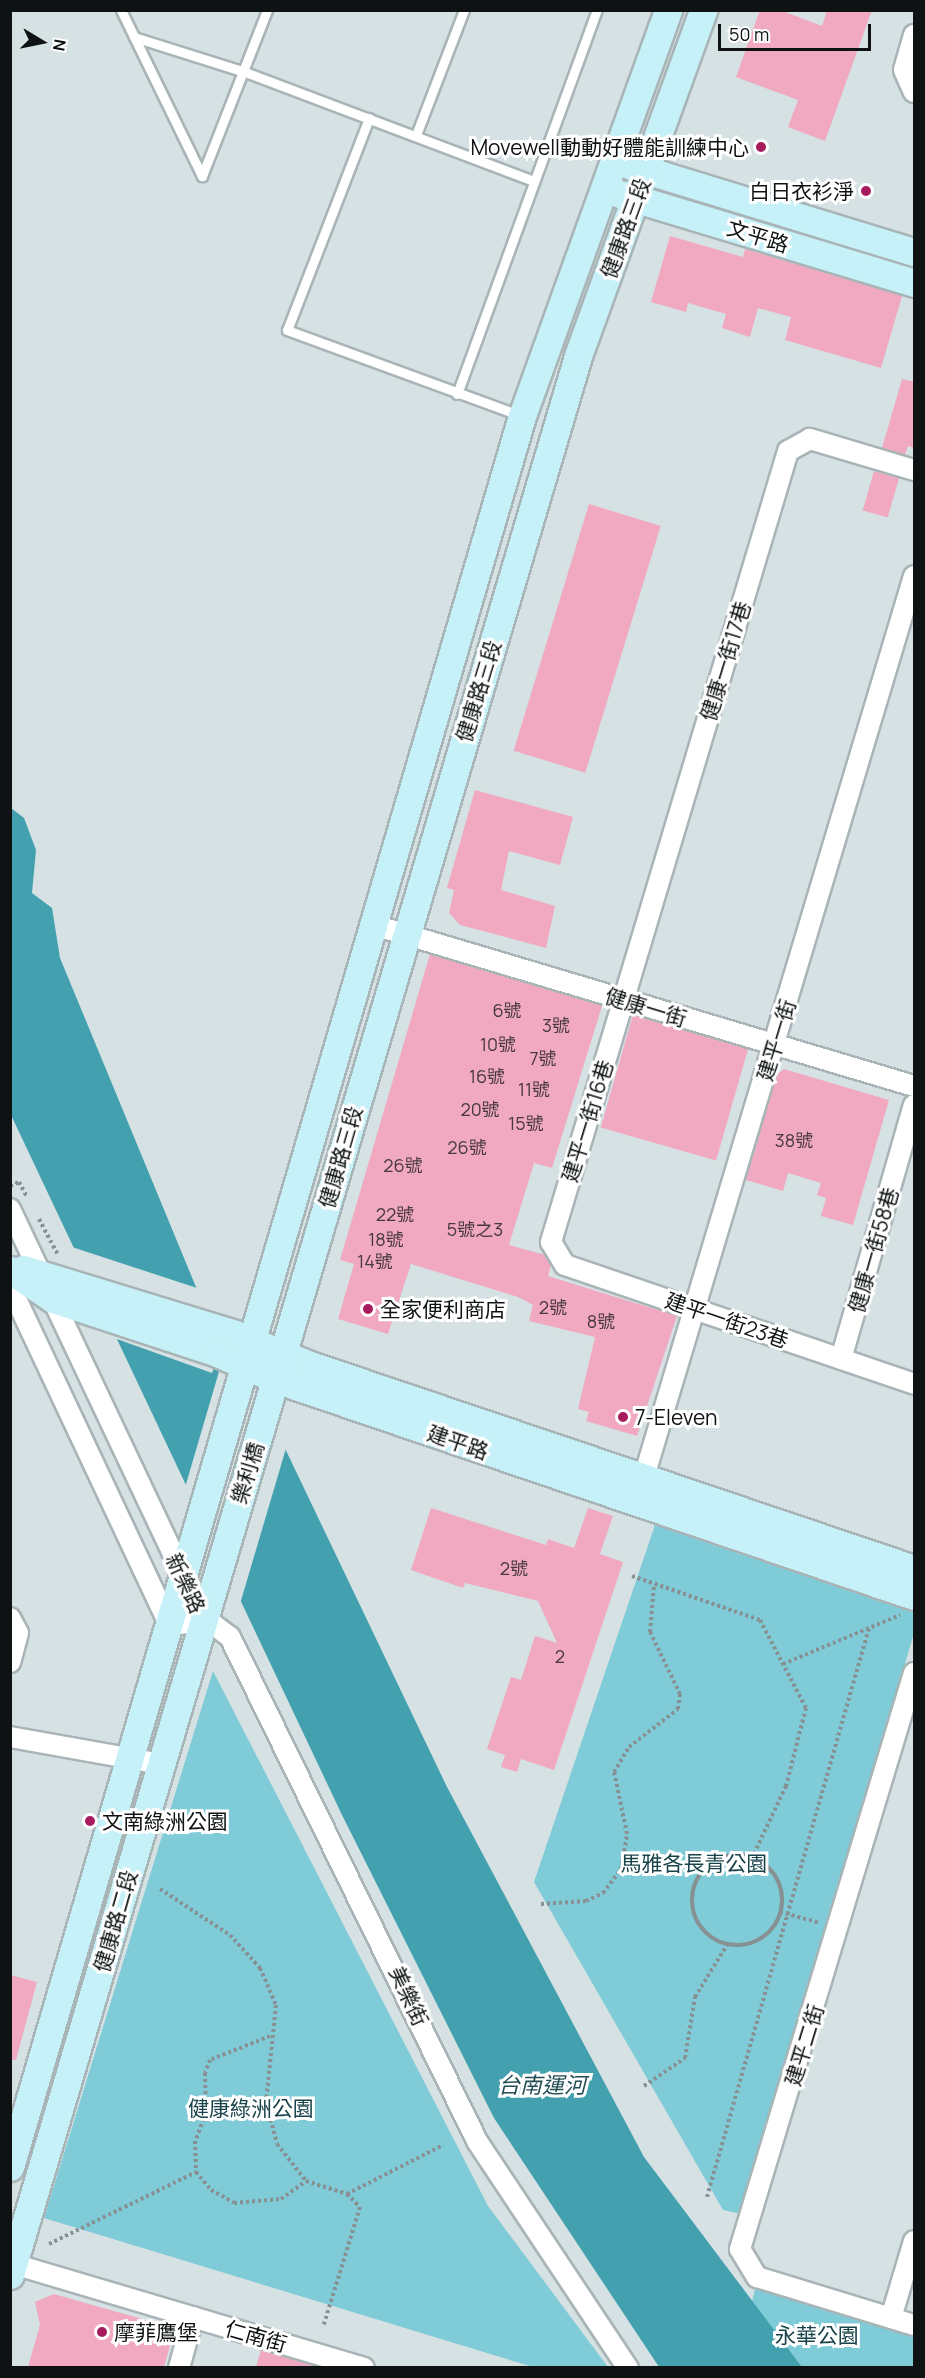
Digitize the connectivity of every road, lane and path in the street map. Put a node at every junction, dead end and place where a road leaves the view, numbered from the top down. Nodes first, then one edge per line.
1 (121, 10) edge
2 (267, 10) edge
3 (464, 10) edge
4 (597, 10) edge
5 (668, 10) edge
6 (703, 10) edge
7 (915, 35) edge
8 (134, 38) junction
9 (245, 72) junction
10 (915, 92) edge
11 (369, 118) junction
12 (416, 135) junction
13 (612, 160) junction
14 (646, 171) junction
15 (534, 181) junction
16 (602, 188) junction
17 (636, 199) junction
18 (915, 252) edge
19 (915, 284) edge
20 (457, 394) junction
21 (522, 416) junction
22 (915, 471) edge
23 (915, 576) edge
24 (377, 926) junction
25 (406, 935) junction
26 (623, 1000) junction
27 (775, 1045) junction
28 (915, 1086) edge
29 (915, 1105) edge
30 (19, 1182) dead end
31 (10, 1186) edge
32 (10, 1209) edge
33 (551, 1242) joint
34 (10, 1268) edge
35 (42, 1274) junction
36 (10, 1286) edge
37 (53, 1299) junction
38 (696, 1310) junction
39 (220, 1341) junction
40 (251, 1353) junction
41 (841, 1359) junction
42 (279, 1367) junction
43 (915, 1384) edge
44 (639, 1491) junction
45 (195, 1540) joint
46 (219, 1567) joint
47 (915, 1569) edge
48 (632, 1576) dead end
49 (184, 1577) junction
50 (654, 1584) junction
51 (910, 1604) edge
52 (10, 1618) edge
53 (206, 1619) junction
54 (170, 1626) junction
55 (868, 1628) junction
56 (10, 1662) edge
57 (783, 1664) junction
58 (915, 1673) edge
59 (10, 1737) edge
60 (130, 1759) junction
61 (161, 1764) junction
62 (752, 1858) junction
63 (160, 1889) dead end
64 (541, 1904) dead end
65 (780, 1912) junction
66 (788, 1913) junction
67 (840, 1929) junction
68 (727, 1945) junction
69 (270, 2036) junction
70 (644, 2086) dead end
71 (15, 2138) edge
72 (443, 2145) dead end
73 (10, 2167) edge
74 (196, 2172) junction
75 (306, 2181) junction
76 (347, 2194) junction
77 (707, 2197) dead end
78 (915, 2241) edge
79 (49, 2244) dead end
80 (12, 2267) edge
81 (193, 2317) junction
82 (891, 2318) junction
83 (915, 2325) edge
84 (323, 2327) dead end
85 (334, 2363) edge
86 (179, 2367) edge
87 (364, 2367) edge
88 (627, 2367) edge

1 - 8 lane
2 - 9 lane
3 - 12 lane
4 - 15 lane
5 - 13 street, 健康路三段
6 - 14 street, 健康路三段
7 - 10 street
8 - 9 lane
8 - 9 lane
9 - 11 lane
11 - 12 lane
11 - 20 lane
12 - 15 lane
13 - 14 street, 文平路
13 - 16 street, 健康路三段
14 - 17 street, 健康路三段
14 - 18 street, 文平路
15 - 20 lane
16 - 17 street, 文平路
16 - 21 street, 健康路三段
17 - 19 street, 文平路
17 - 25 street, 健康路三段
20 - 21 lane
21 - 24 street, 健康路三段
22 - 26 street, 健康一街17巷
23 - 27 street, 建平一街
24 - 25 street, 健康一街
24 - 40 street, 健康路三段
25 - 26 street, 健康一街
25 - 42 street, 健康路三段
26 - 27 street, 健康一街
26 - 33 street, 建平一街16巷
27 - 28 street, 健康一街
27 - 38 street, 建平一街
29 - 41 street, 健康一街58巷
30 - 31 path
32 - 35 street, 新樂路
33 - 38 street, 建平一街23巷
34 - 35 street, 建平路
34 - 37 street, 建平路
35 - 37 street, 新樂路
35 - 39 street, 建平路
36 - 54 street, 新樂路
37 - 39 street, 建平路
37 - 49 street, 新樂路
38 - 41 street, 建平一街23巷
38 - 44 street, 建平一街
39 - 40 street, 建平路
40 - 42 street, 建平路
40 - 45 street, 樂利橋
41 - 43 street, 建平一街23巷
42 - 44 street, 建平路
42 - 46 street, 樂利橋
44 - 47 street, 建平路
44 - 51 street, 建平路
45 - 49 street, 健康路二段
46 - 53 street, 健康路二段
48 - 50 path
49 - 53 street, 新樂路
49 - 54 street, 健康路二段
50 - 57 path
50 - 64 path
51 - 55 path
52 - 56 street
53 - 54 street, 新樂路
53 - 61 street, 健康路二段
53 - 88 street, 美樂街
54 - 60 street, 健康路二段
55 - 57 path
55 - 66 path
57 - 62 path
58 - 67 street, 建平二街
59 - 60 street
60 - 61 street
60 - 71 street, 健康路二段
61 - 80 street, 健康路二段
62 - 65 path
62 - 68 path
63 - 69 path
65 - 66 path
65 - 68 path
66 - 67 path
66 - 77 path
67 - 82 street, 建平二街
68 - 70 path
69 - 74 path
69 - 75 path
71 - 73 street, 健康路二段
72 - 76 path
74 - 75 path
74 - 79 path
75 - 76 path
76 - 84 path
78 - 82 street
80 - 81 street, 仁南街
81 - 85 street, 仁南街
81 - 86 street
82 - 83 street, 建平二街
85 - 87 street, 仁南街

